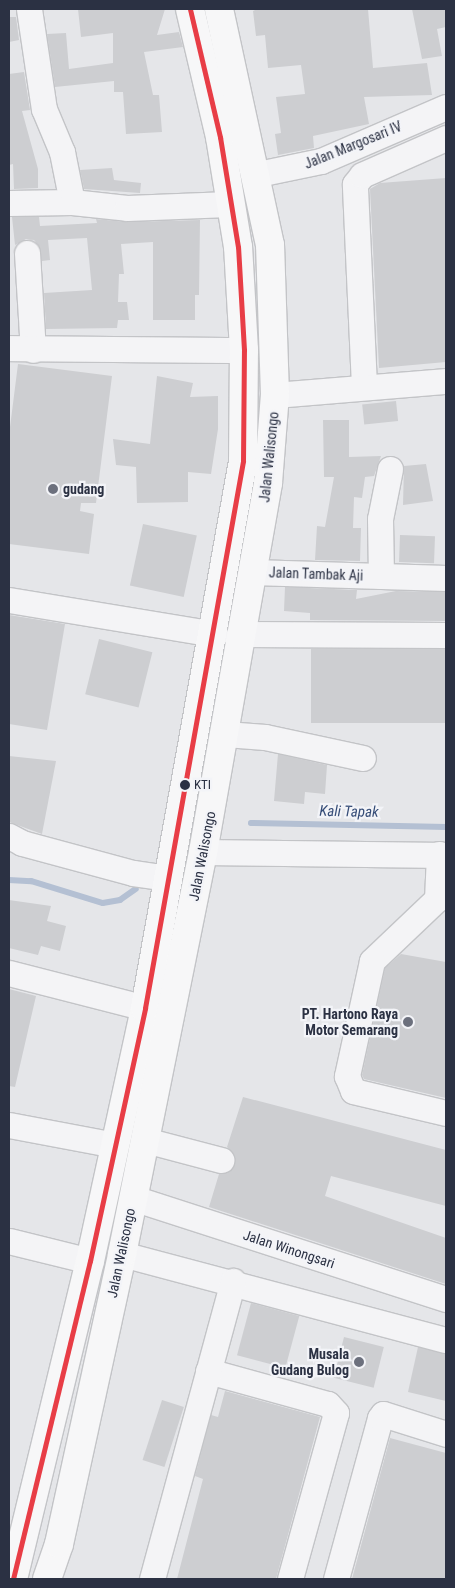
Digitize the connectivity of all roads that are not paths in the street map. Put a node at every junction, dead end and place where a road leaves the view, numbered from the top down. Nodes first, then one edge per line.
1 (29, 9) edge
2 (190, 9) edge
3 (219, 9) edge
4 (446, 107) edge
5 (446, 138) edge
6 (258, 174) junction
7 (72, 202) junction
8 (9, 203) edge
9 (229, 204) junction
10 (27, 253) dead end
11 (21, 349) edge
12 (244, 350) junction
13 (446, 381) edge
14 (364, 386) junction
15 (275, 394) junction
16 (390, 469) dead end
17 (252, 572) junction
18 (381, 576) junction
19 (446, 578) edge
20 (9, 600) edge
21 (215, 634) junction
22 (242, 634) junction
23 (446, 635) edge
24 (225, 734) junction
25 (363, 758) dead end
26 (9, 836) edge
27 (203, 852) junction
28 (443, 854) edge
29 (169, 878) junction
30 (442, 900) edge
31 (9, 973) edge
32 (145, 1008) junction
33 (446, 1113) edge
34 (9, 1125) edge
35 (145, 1140) junction
36 (115, 1145) junction
37 (221, 1160) dead end
38 (133, 1198) junction
39 (9, 1241) edge
40 (122, 1254) junction
41 (90, 1260) junction
42 (233, 1281) junction
43 (446, 1299) edge
44 (446, 1340) edge
45 (208, 1371) junction
46 (446, 1434) edge
47 (13, 1579) edge
48 (47, 1579) edge
49 (152, 1579) edge
50 (290, 1579) edge
51 (336, 1579) edge

1 - 7 street
2 - 9 highway, Jalan Walisongo
3 - 6 highway, Jalan Walisongo
4 - 6 street, Jalan Margosari IV
5 - 14 street
6 - 15 highway, Jalan Walisongo
7 - 8 street
7 - 9 street
9 - 12 highway, Jalan Walisongo
10 - 11 street
11 - 12 street
12 - 21 highway, Jalan Walisongo
13 - 14 street
14 - 15 street
15 - 17 highway, Jalan Walisongo
16 - 18 street, Jalan Tambak Aji
17 - 18 street, Jalan Tambak Aji
17 - 22 highway, Jalan Walisongo
18 - 19 street, Jalan Tambak Aji
20 - 21 street
21 - 29 highway, Jalan Walisongo
22 - 23 street
22 - 24 highway, Jalan Walisongo
24 - 25 street
24 - 27 highway, Jalan Walisongo
26 - 29 street
27 - 28 street
27 - 35 highway, Jalan Walisongo
28 - 30 street
29 - 32 highway, Jalan Walisongo
30 - 33 street
31 - 32 street
32 - 36 highway, Jalan Walisongo
34 - 36 street
35 - 37 street
35 - 38 highway, Jalan Walisongo
36 - 41 highway, Jalan Walisongo
38 - 40 highway, Jalan Walisongo
38 - 43 street, Jalan Winongsari
39 - 41 street
40 - 42 street
40 - 48 highway, Jalan Walisongo
41 - 47 highway, Jalan Walisongo
42 - 44 street
42 - 45 street
45 - 49 street
45 - 50 street
46 - 51 street

